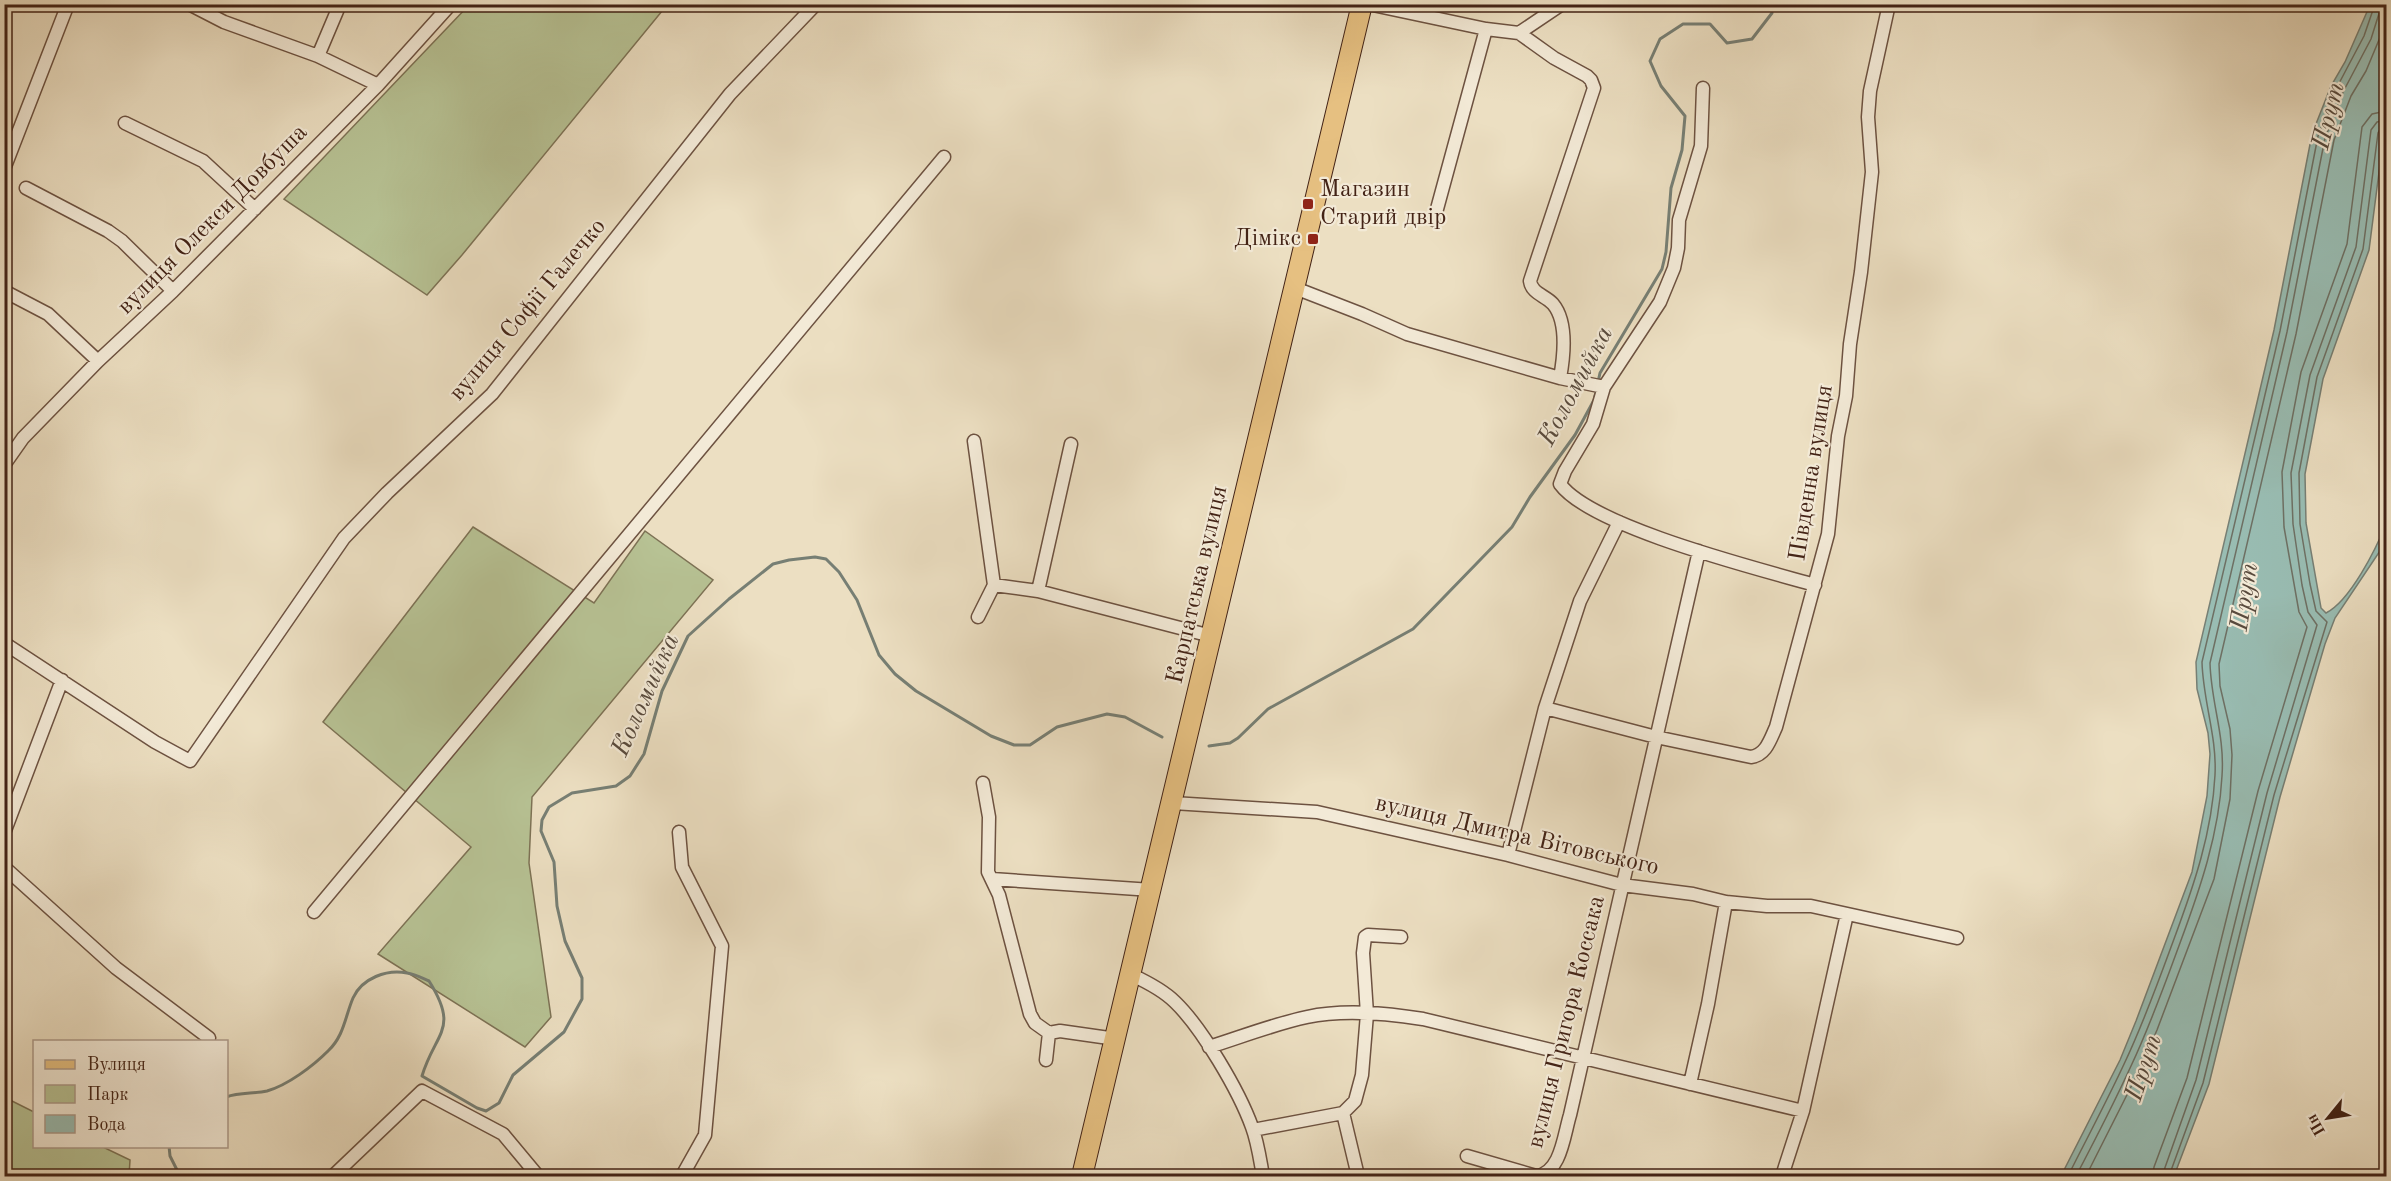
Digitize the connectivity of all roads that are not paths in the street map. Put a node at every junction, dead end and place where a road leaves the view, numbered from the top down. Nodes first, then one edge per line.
1 (68, 4) edge
2 (189, 4) edge
3 (340, 4) edge
4 (451, 4) edge
5 (816, 4) edge
6 (1362, 4) edge
7 (1368, 4) edge
8 (1562, 4) edge
9 (1889, 4) edge
10 (1486, 29) junction
11 (1519, 33) junction
12 (318, 56) junction
13 (378, 85) junction
14 (1703, 88) dead end
15 (125, 123) dead end
16 (944, 157) dead end
17 (4, 169) edge
18 (26, 188) dead end
19 (255, 209) junction
20 (1434, 220) dead end
21 (1295, 288) junction
22 (4, 291) edge
23 (173, 291) junction
24 (98, 361) junction
25 (1560, 378) junction
26 (1599, 385) junction
27 (974, 441) dead end
28 (1071, 444) dead end
29 (9, 448) edge
30 (4, 465) edge
31 (1619, 522) junction
32 (1699, 551) junction
33 (994, 585) junction
34 (1815, 585) junction
35 (1038, 591) junction
36 (978, 617) dead end
37 (1211, 636) junction
38 (4, 643) edge
39 (62, 680) junction
40 (1545, 708) junction
41 (1656, 737) junction
42 (983, 783) dead end
43 (1173, 803) junction
44 (679, 832) dead end
45 (4, 833) edge
46 (1509, 855) junction
47 (4, 867) edge
48 (992, 879) junction
49 (1622, 885) junction
50 (1152, 890) junction
51 (1726, 902) junction
52 (314, 912) dead end
53 (1847, 914) junction
54 (1401, 937) dead end
55 (1957, 938) dead end
56 (1132, 975) junction
57 (1367, 1014) junction
58 (1048, 1033) junction
59 (209, 1038) dead end
60 (1116, 1039) junction
61 (1209, 1047) junction
62 (1582, 1058) junction
63 (1046, 1060) dead end
64 (1690, 1084) junction
65 (1803, 1111) junction
66 (1343, 1113) junction
67 (1253, 1130) junction
68 (1467, 1156) dead end
69 (333, 1176) edge
70 (538, 1176) edge
71 (682, 1176) edge
72 (1082, 1176) edge
73 (1263, 1176) edge
74 (1358, 1176) edge
75 (1530, 1176) edge
76 (1782, 1176) edge

1 - 17 street
2 - 12 street
3 - 12 street
4 - 13 street, вулиця Олекси Довбуша
5 - 39 street, вулиця Софії Галечко
6 - 21 main road, Карпатська вулиця
7 - 10 street
8 - 11 street
9 - 34 street, Південна вулиця
10 - 11 street
10 - 20 street
11 - 25 street
12 - 13 street
13 - 19 street, вулиця Олекси Довбуша
14 - 26 street
15 - 19 street
16 - 52 street
18 - 23 street
19 - 23 street, вулиця Олекси Довбуша
21 - 25 street
21 - 37 main road, Карпатська вулиця
22 - 24 street
23 - 24 street, вулиця Олекси Довбуша
24 - 29 street, вулиця Олекси Довбуша
25 - 26 street
26 - 31 street
27 - 33 street
28 - 35 street
29 - 30 street, вулиця Олекси Довбуша
31 - 32 street
31 - 40 street
32 - 34 street
32 - 41 street, вулиця Григора Коссака
33 - 35 street
33 - 36 street
34 - 41 street, Південна вулиця
35 - 37 street
37 - 43 main road, Карпатська вулиця
38 - 39 street
39 - 45 street
40 - 41 street, Південна вулиця
40 - 46 street
41 - 49 street, вулиця Григора Коссака
42 - 48 street
43 - 46 street, вулиця Дмитра Вітовського
43 - 50 main road, Карпатська вулиця
44 - 71 street
46 - 49 street, вулиця Дмитра Вітовського
47 - 59 street
48 - 50 street
48 - 58 street
49 - 51 street, вулиця Дмитра Вітовського
49 - 62 street, вулиця Григора Коссака
50 - 56 main road, Карпатська вулиця
51 - 53 street, вулиця Дмитра Вітовського
51 - 64 street
53 - 55 street, вулиця Дмитра Вітовського
53 - 65 street
54 - 57 street
56 - 60 main road, Карпатська вулиця
56 - 61 street
57 - 61 street
57 - 62 street
57 - 66 street
58 - 60 street
58 - 63 street
60 - 72 main road, Карпатська вулиця
61 - 67 street
62 - 64 street
62 - 75 street, вулиця Григора Коссака
64 - 65 street
65 - 76 street
66 - 67 street
66 - 74 street
67 - 73 street
68 - 75 street, вулиця Григора Коссака
69 - 70 street

